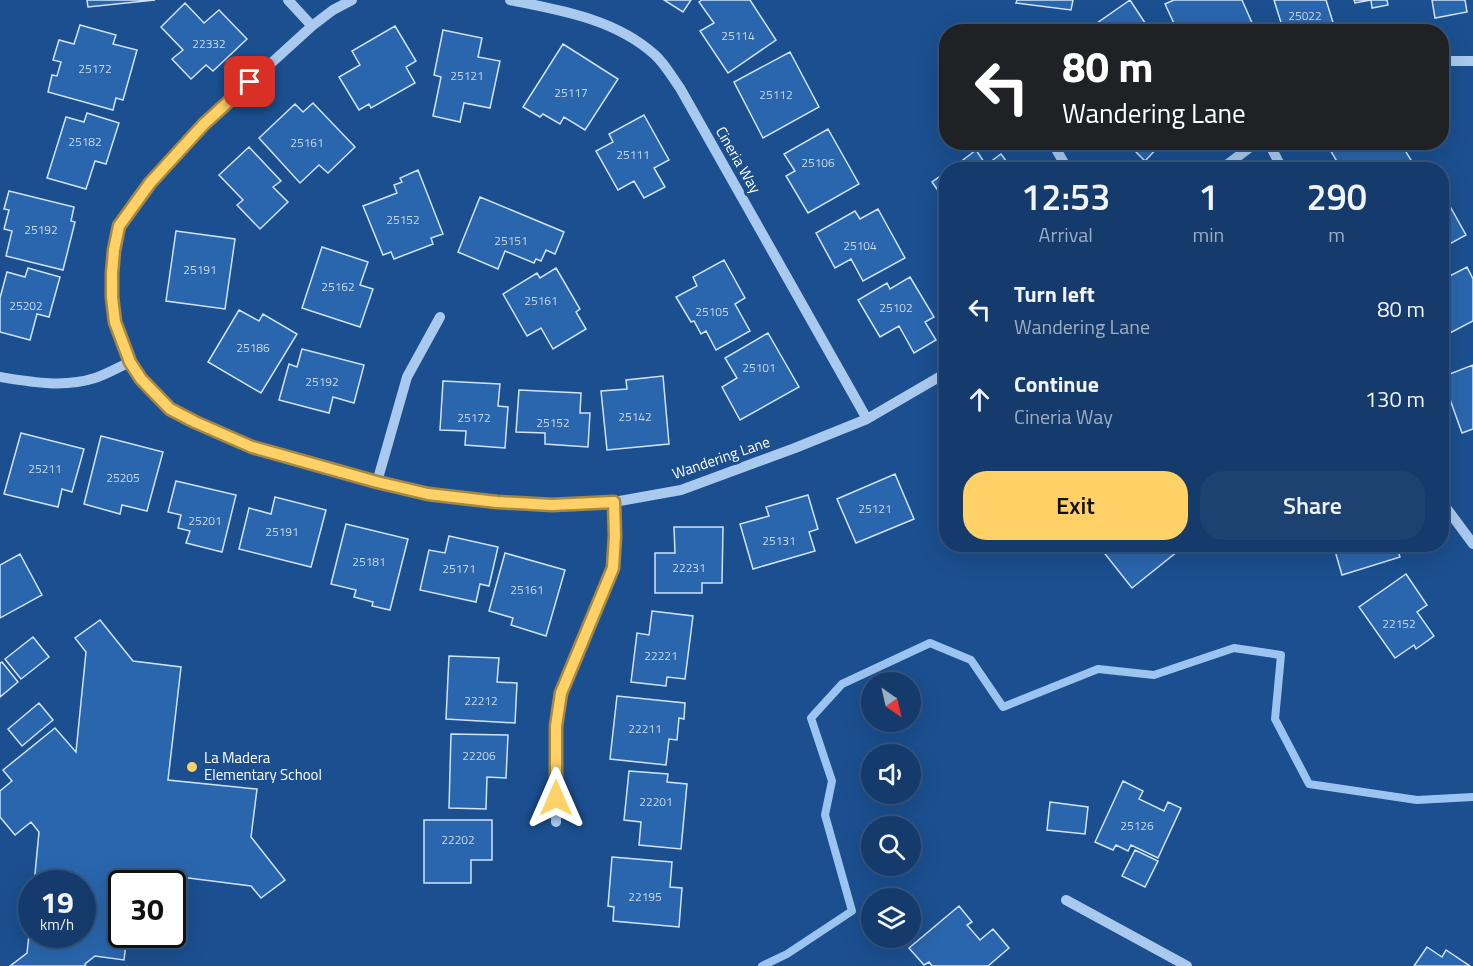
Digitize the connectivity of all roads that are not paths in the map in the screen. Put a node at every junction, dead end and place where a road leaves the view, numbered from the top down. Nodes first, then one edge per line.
1 (288, 0) edge
2 (352, 0) edge
3 (510, 0) edge
4 (312, 26) junction
5 (1449, 61) edge
6 (1473, 62) edge
7 (1246, 150) edge
8 (1231, 162) edge
9 (440, 317) dead end
10 (130, 362) junction
11 (0, 377) edge
12 (939, 378) edge
13 (867, 418) junction
14 (377, 482) junction
15 (614, 502) junction
16 (1449, 511) edge
17 (1473, 544) edge
18 (556, 822) dead end
19 (1066, 900) dead end
20 (1187, 966) edge

1 - 4 street
2 - 4 street
3 - 13 street, Cineria Way
4 - 10 street
5 - 6 street
7 - 8 street
9 - 14 street
10 - 11 street
10 - 14 street, Wandering Lane
12 - 13 street, Wandering Lane
13 - 15 street, Wandering Lane
14 - 15 street, Wandering Lane
15 - 18 street
16 - 17 street
19 - 20 street

